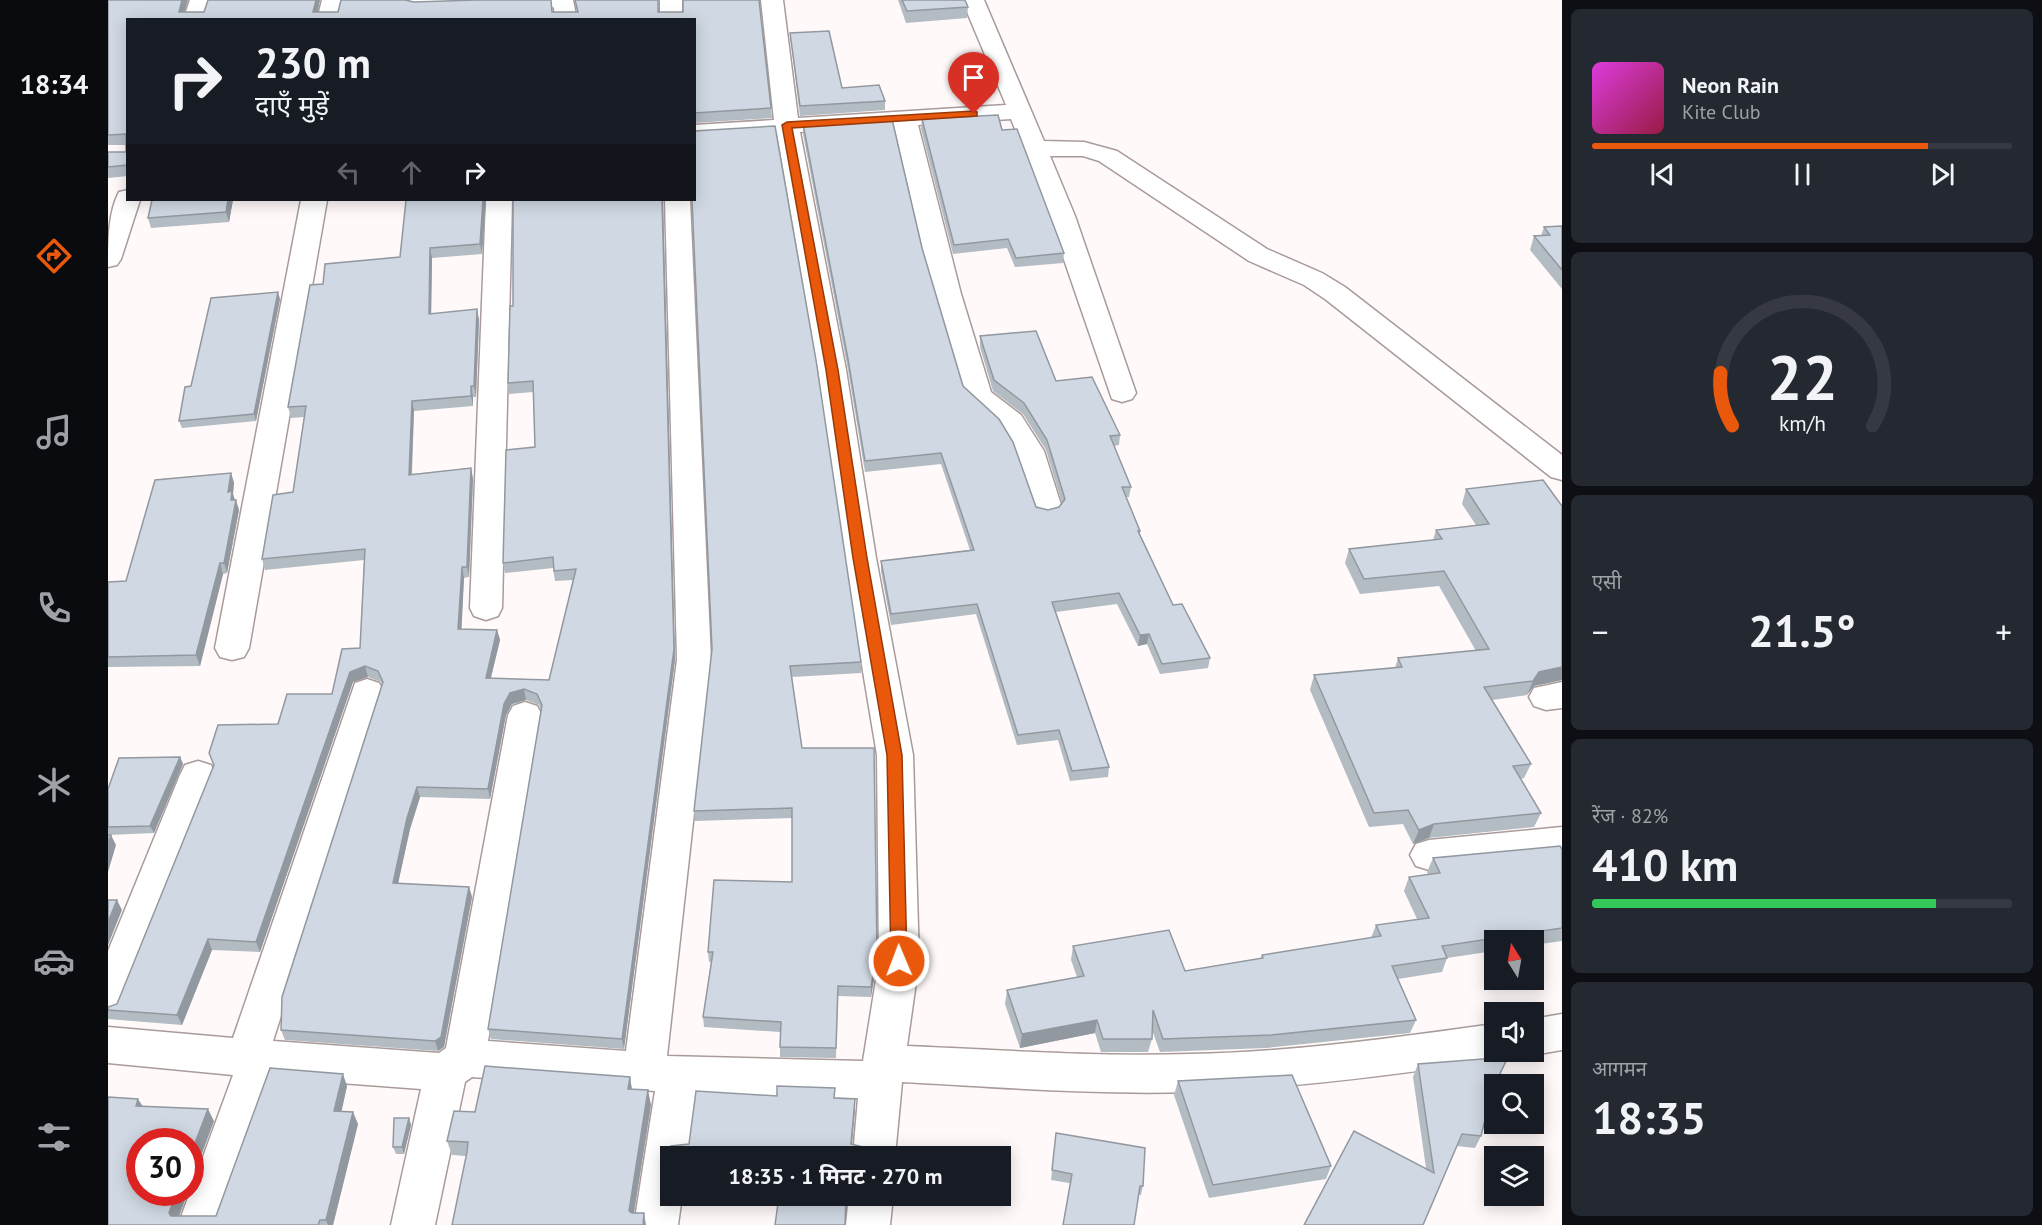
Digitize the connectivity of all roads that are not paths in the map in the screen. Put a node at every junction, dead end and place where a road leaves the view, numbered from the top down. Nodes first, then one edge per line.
1 (201, 0) edge
2 (333, 0) edge
3 (411, 0) edge
4 (516, 0) edge
5 (553, 0) edge
6 (671, 0) edge
7 (772, 0) edge
8 (973, 0) edge
9 (453, 12) edge
10 (195, 18) edge
11 (328, 18) edge
12 (566, 18) edge
13 (671, 18) edge
14 (1020, 111) junction
15 (904, 118) junction
16 (787, 125) junction
17 (696, 132) edge
18 (1035, 148) junction
19 (127, 201) edge
20 (314, 201) edge
21 (499, 201) edge
22 (677, 201) edge
23 (108, 260) edge
24 (1122, 393) dead end
25 (1562, 470) edge
26 (1046, 508) edge
27 (486, 608) dead end
28 (232, 648) dead end
29 (367, 692) dead end
30 (525, 715) dead end
31 (198, 775) dead end
32 (1562, 842) edge
33 (1430, 855) dead end
34 (108, 1000) edge
35 (1562, 1032) edge
36 (1544, 1034) edge
37 (1484, 1043) edge
38 (108, 1045) edge
39 (253, 1059) junction
40 (455, 1065) junction
41 (882, 1071) junction
42 (661, 1074) junction
43 (875, 1146) edge
44 (870, 1206) edge
45 (200, 1225) edge
46 (412, 1225) edge
47 (656, 1225) edge
48 (868, 1225) edge

1 - 10 street
2 - 11 street
3 - 9 street
4 - 9 street
5 - 12 street
6 - 13 street
7 - 16 street
8 - 14 street
14 - 15 street
14 - 18 street
15 - 16 street
15 - 26 street
16 - 17 street
16 - 41 street
18 - 24 street
18 - 25 street
19 - 23 street
20 - 28 street
21 - 27 street
22 - 42 street
29 - 39 street
30 - 40 street
31 - 34 street
32 - 33 street
35 - 36 street
37 - 41 street
38 - 39 street
39 - 40 street
39 - 45 street
40 - 42 street
40 - 46 street
41 - 42 street
41 - 43 street
42 - 47 street
44 - 48 street

